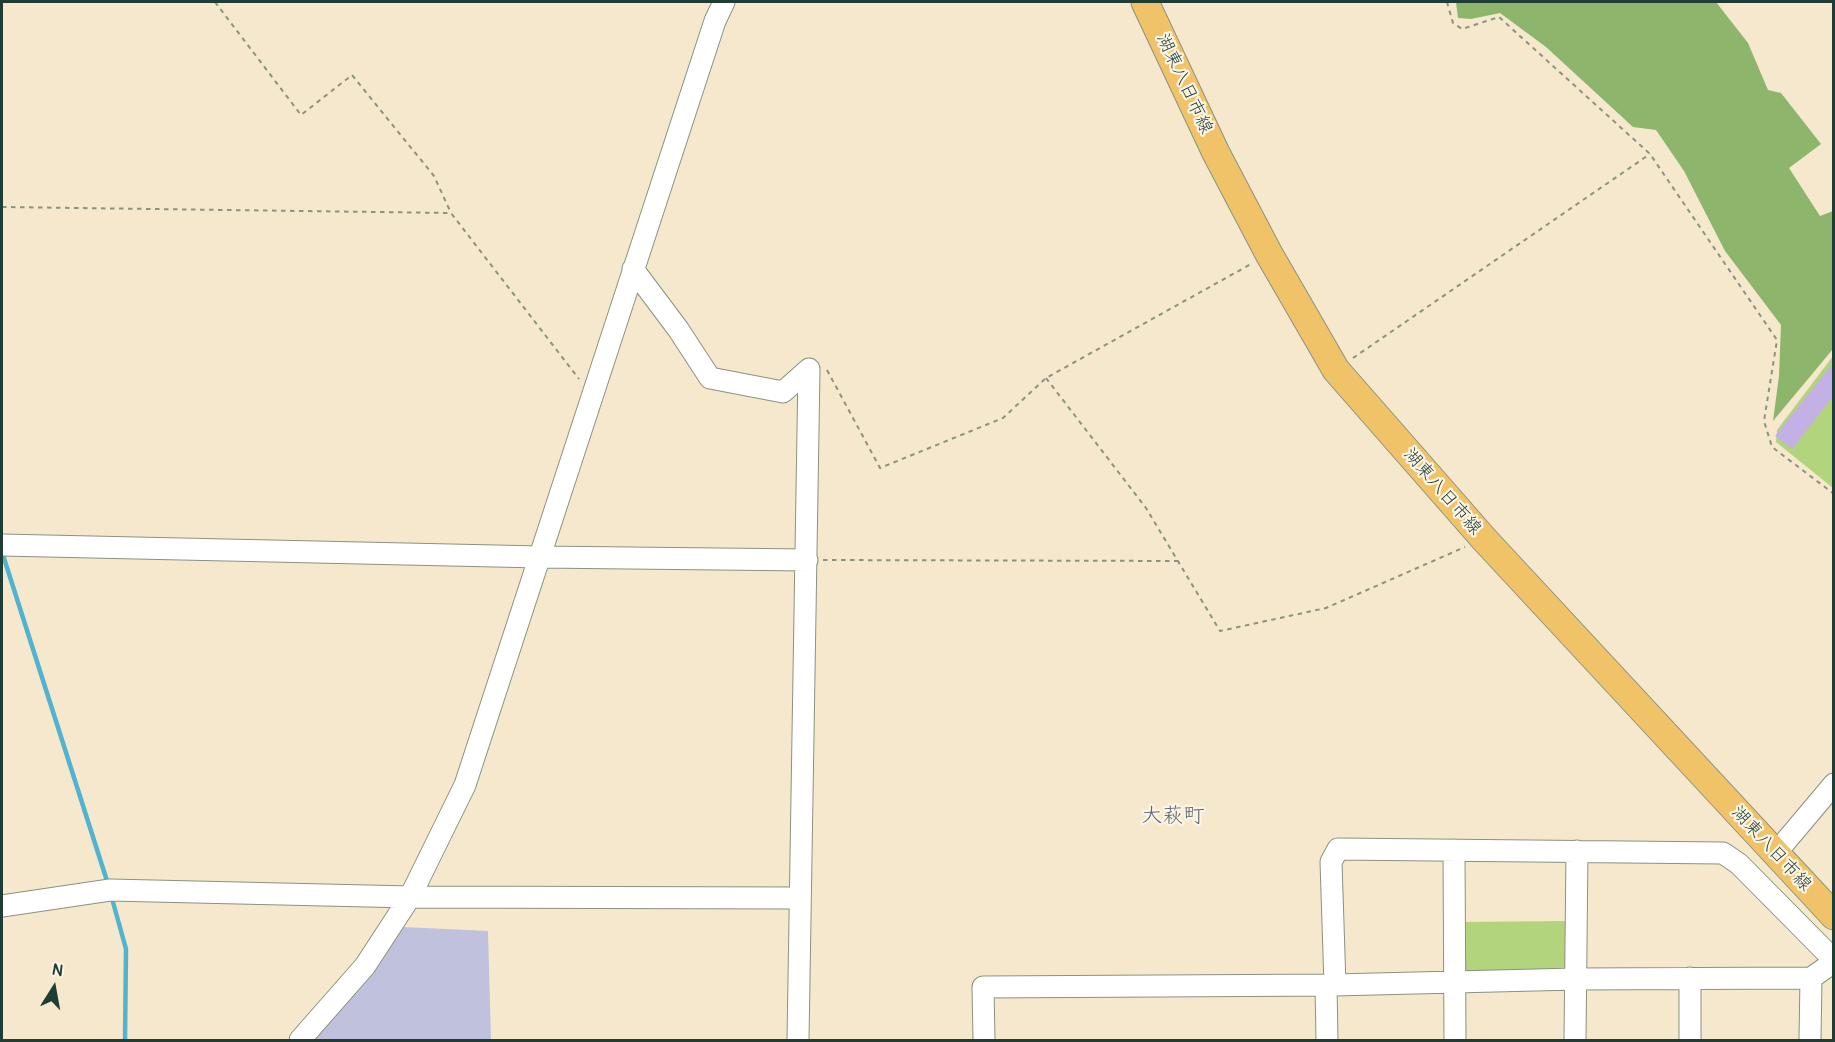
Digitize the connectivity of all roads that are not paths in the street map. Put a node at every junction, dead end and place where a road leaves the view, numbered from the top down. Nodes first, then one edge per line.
1 (724, 2) edge
2 (1145, 2) edge
3 (633, 269) junction
4 (2, 545) edge
5 (540, 556) junction
6 (807, 560) junction
7 (1833, 784) edge
8 (1454, 850) junction
9 (1577, 851) junction
10 (1775, 854) junction
11 (410, 897) junction
12 (800, 898) junction
13 (2, 906) edge
14 (1833, 916) edge
15 (1833, 961) edge
16 (1690, 978) junction
17 (1811, 978) junction
18 (1575, 979) junction
19 (1454, 982) junction
20 (1331, 985) junction
21 (300, 1041) edge
22 (798, 1041) edge
23 (984, 1041) edge
24 (1327, 1041) edge
25 (1455, 1041) edge
26 (1575, 1041) edge
27 (1690, 1041) edge
28 (1810, 1041) edge

1 - 3 street
2 - 10 main road, 湖東八日市線
3 - 5 street
3 - 6 street
4 - 5 street
5 - 6 street
5 - 11 street
6 - 12 street
7 - 10 street
8 - 9 street
8 - 19 street
8 - 20 street
9 - 15 street
9 - 18 street
10 - 14 main road, 湖東八日市線
11 - 12 street
11 - 13 street
11 - 21 street
12 - 22 street
15 - 17 street
16 - 17 street
16 - 18 street
16 - 27 street
17 - 28 street
18 - 19 street
18 - 26 street
19 - 20 street
19 - 25 street
20 - 23 street
20 - 24 street

